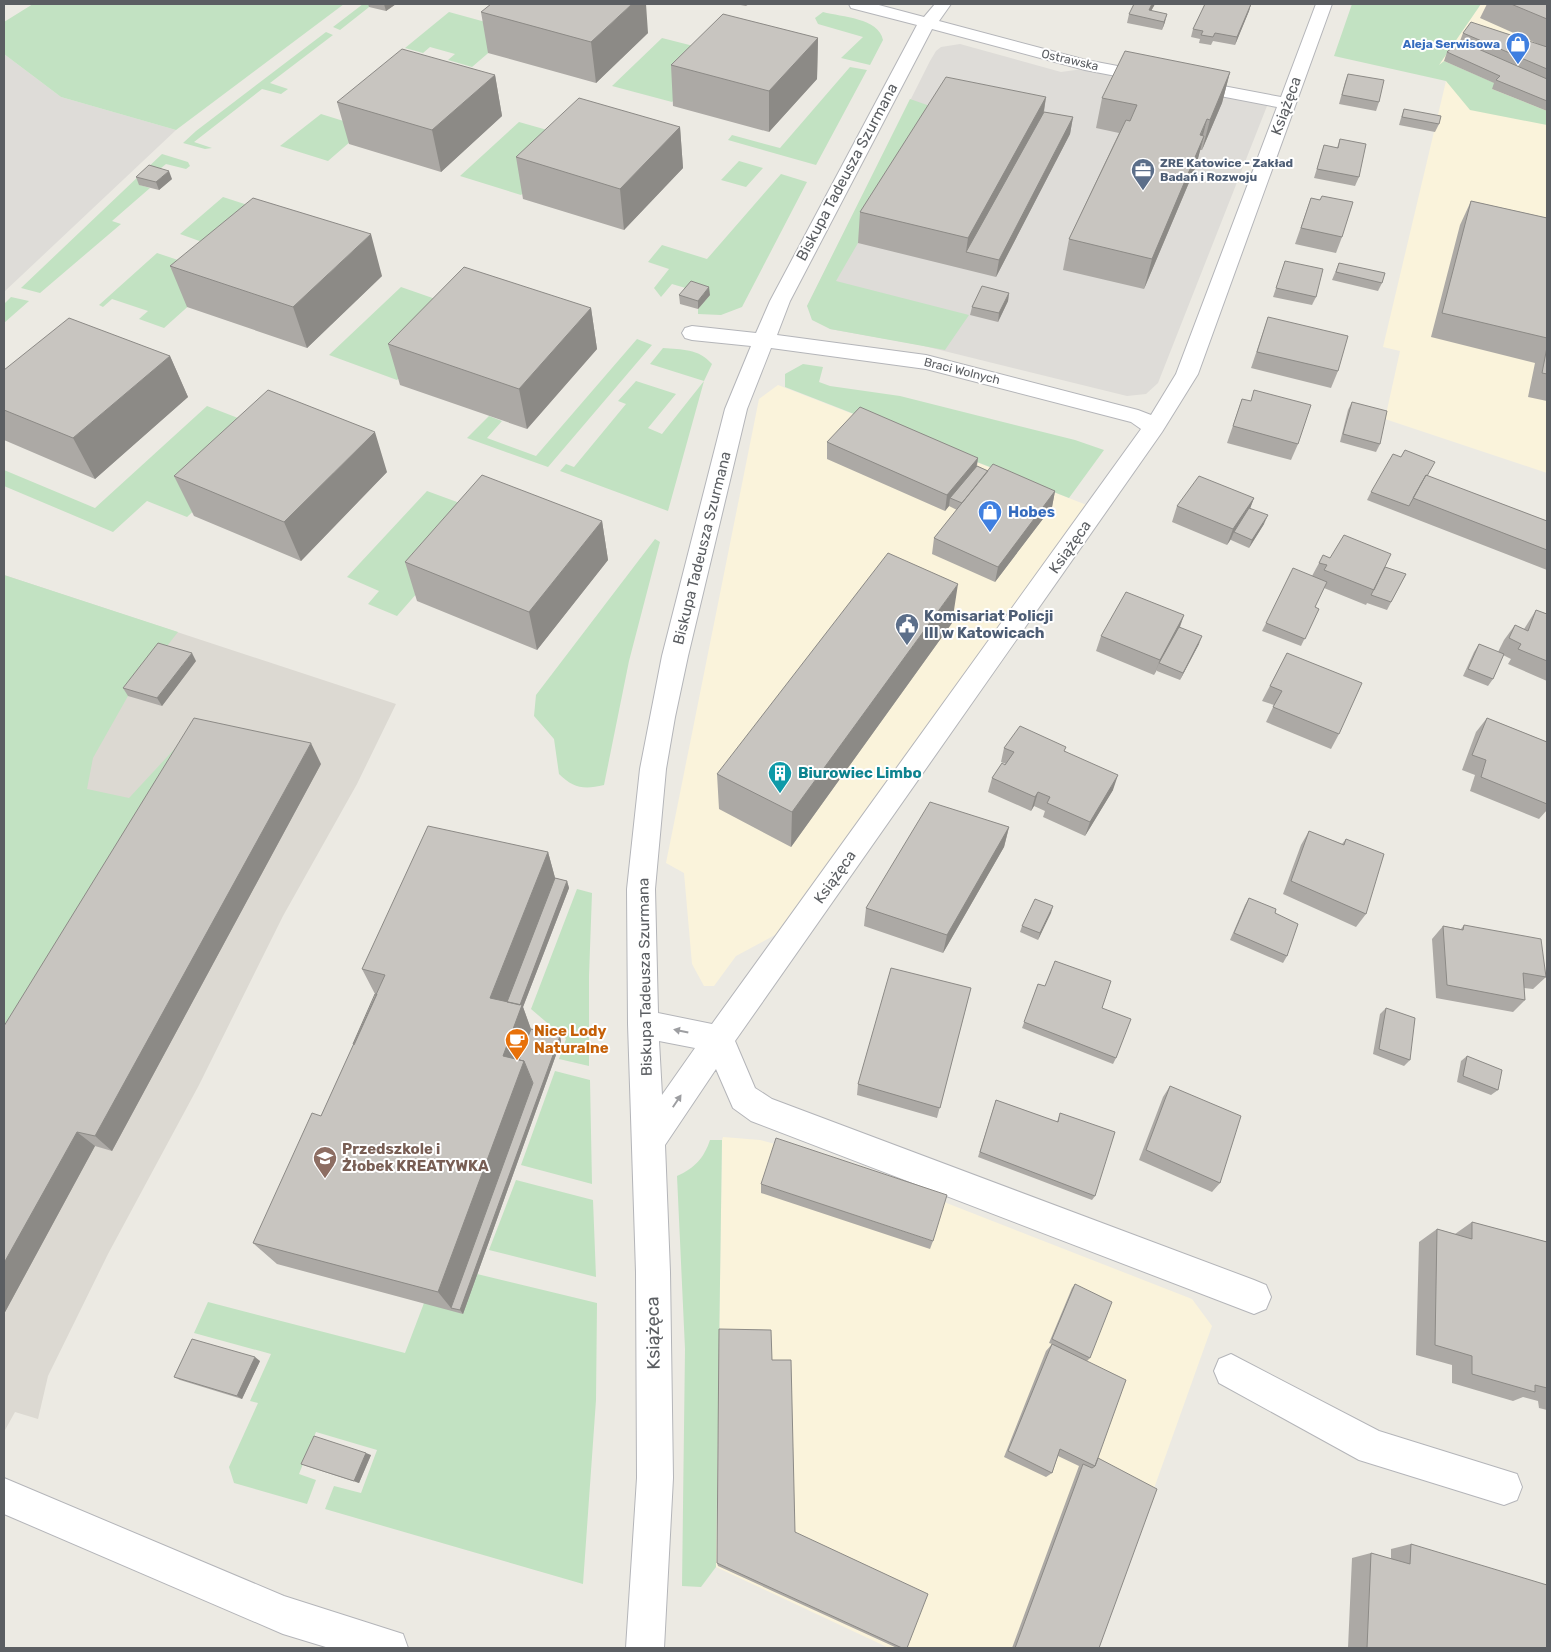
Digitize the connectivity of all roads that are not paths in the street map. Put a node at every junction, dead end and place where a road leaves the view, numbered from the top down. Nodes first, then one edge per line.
1 (856, 4) edge
2 (943, 4) edge
3 (1324, 4) edge
4 (927, 22) junction
5 (1287, 104) junction
6 (692, 333) dead end
7 (763, 340) junction
8 (1154, 427) junction
9 (643, 1024) junction
10 (719, 1039) junction
11 (649, 1141) junction
12 (1254, 1297) dead end
13 (1231, 1371) dead end
14 (1504, 1487) dead end
15 (4, 1496) edge
16 (389, 1648) edge
17 (645, 1648) edge

1 - 4 street, Ostrawska
2 - 4 street, Biskupa Tadeusza Szurmana
3 - 5 street, Książęca
4 - 5 street, Ostrawska
4 - 7 street, Biskupa Tadeusza Szurmana
5 - 8 street, Książęca
6 - 7 street, Braci Wolnych
7 - 8 street, Braci Wolnych
7 - 9 street, Biskupa Tadeusza Szurmana
8 - 10 street, Książęca
10 -> 9 street
9 - 11 street, Biskupa Tadeusza Szurmana
11 -> 10 street, Książęca
10 - 12 street
11 - 17 street, Książęca
13 - 14 street
15 - 16 street

